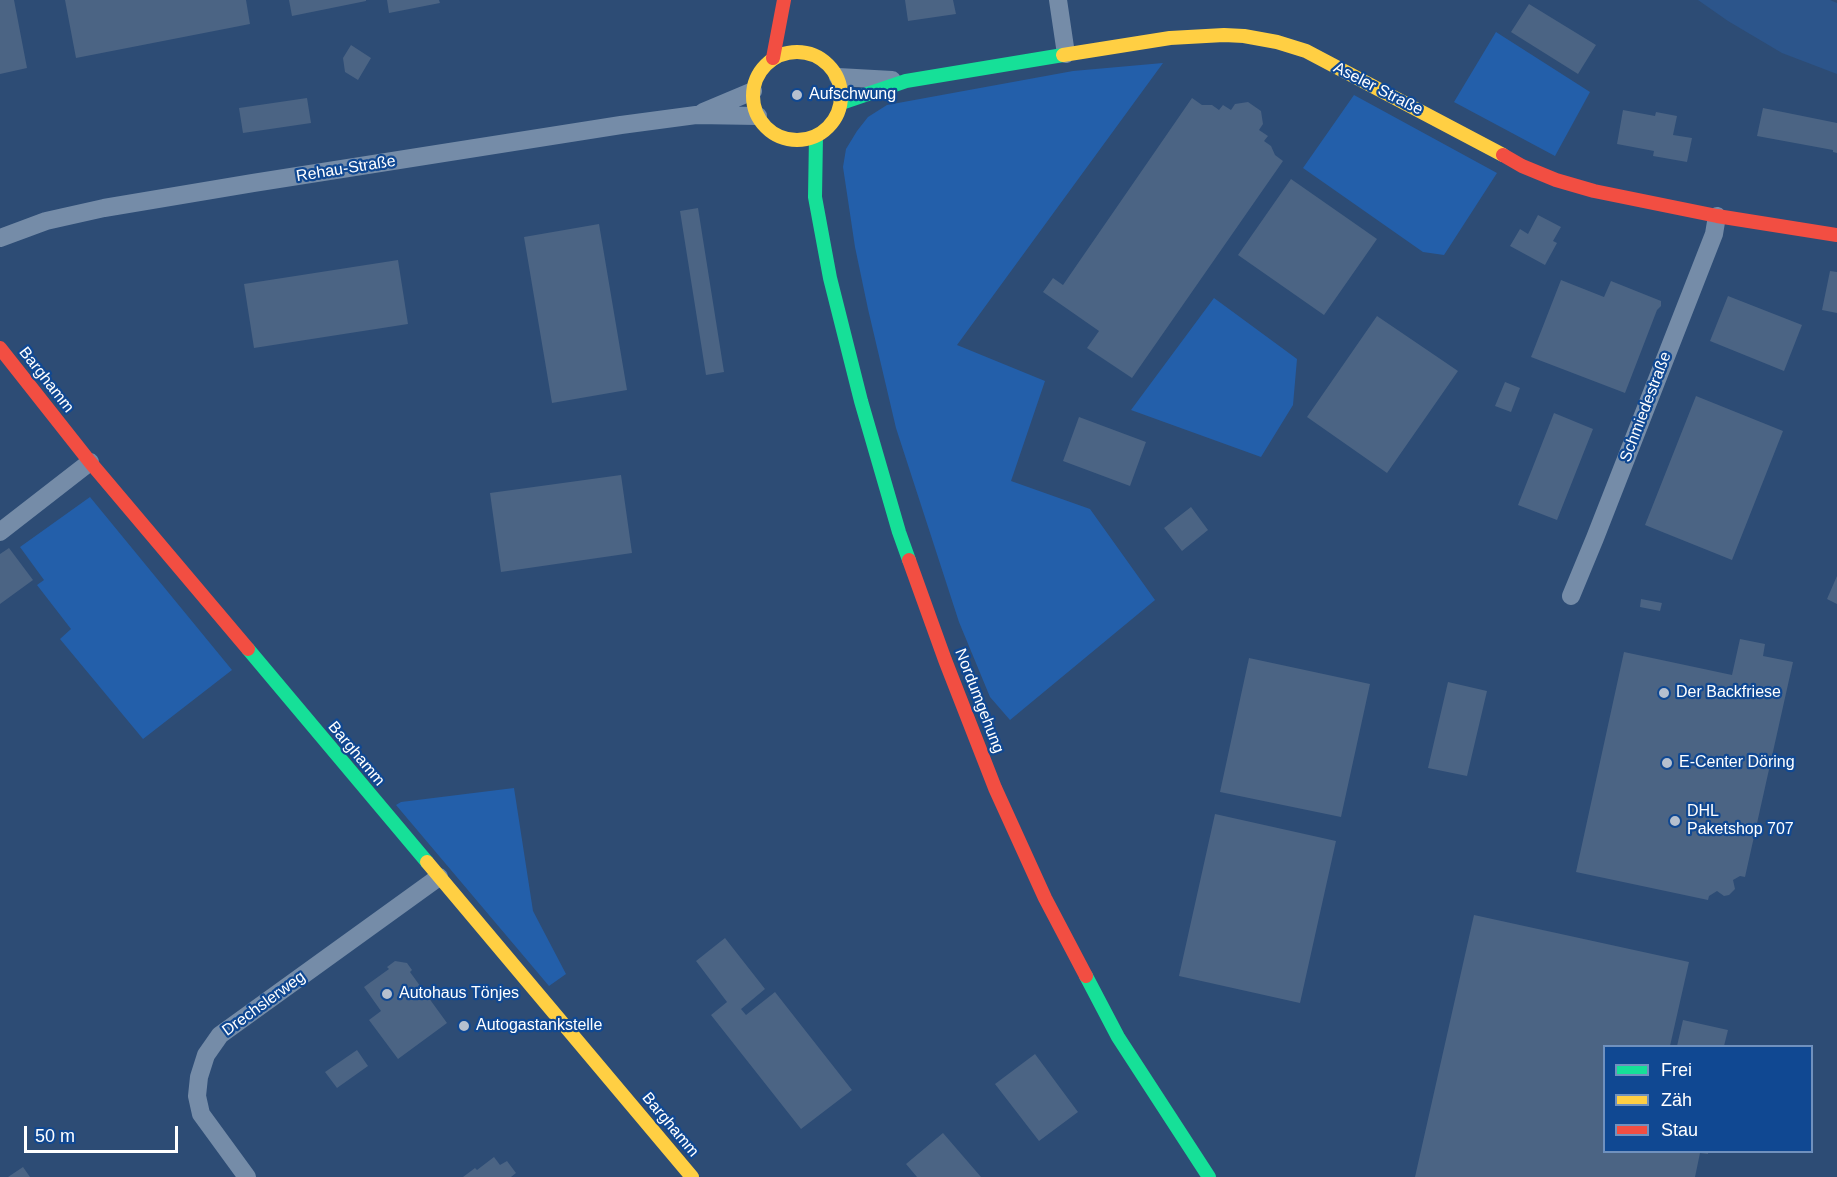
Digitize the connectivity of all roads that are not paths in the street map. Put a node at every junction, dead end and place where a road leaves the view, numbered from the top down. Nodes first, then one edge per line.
1 (784, 0) edge
2 (1058, 0) edge
3 (803, 52) junction
4 (1066, 54) junction
5 (773, 58) junction
6 (838, 77) junction
7 (906, 81) junction
8 (753, 91) junction
9 (841, 103) junction
10 (696, 115) junction
11 (758, 116) junction
12 (816, 136) junction
13 (802, 168) dead end
14 (815, 197) junction
15 (1717, 216) junction
16 (1837, 235) edge
17 (0, 238) edge
18 (0, 348) edge
19 (90, 462) junction
20 (0, 532) edge
21 (1571, 596) dead end
22 (439, 878) junction
23 (247, 1177) edge
24 (692, 1177) edge
25 (1209, 1177) edge

1 - 3 street
1 - 5 street
2 - 4 street
3 - 5 street
3 - 6 street
4 - 7 street, Aseler Straße
4 - 15 street, Aseler Straße
5 - 8 street
6 - 7 street, Aseler Straße
6 - 9 street
7 - 9 street, Aseler Straße
8 - 10 street, Rehau-Straße
8 - 11 street
9 - 12 street
10 - 11 street, Rehau-Straße
10 - 17 street, Rehau-Straße
11 - 12 street
12 - 14 street, Nordumgehung
13 - 14 street, Nordumgehung
14 - 25 street, Nordumgehung
15 - 16 street, Aseler Straße
15 - 21 street, Schmiedestraße
18 - 19 street, Barghamm
19 - 20 street
19 - 22 street, Barghamm
22 - 23 street, Drechslerweg
22 - 24 street, Barghamm

